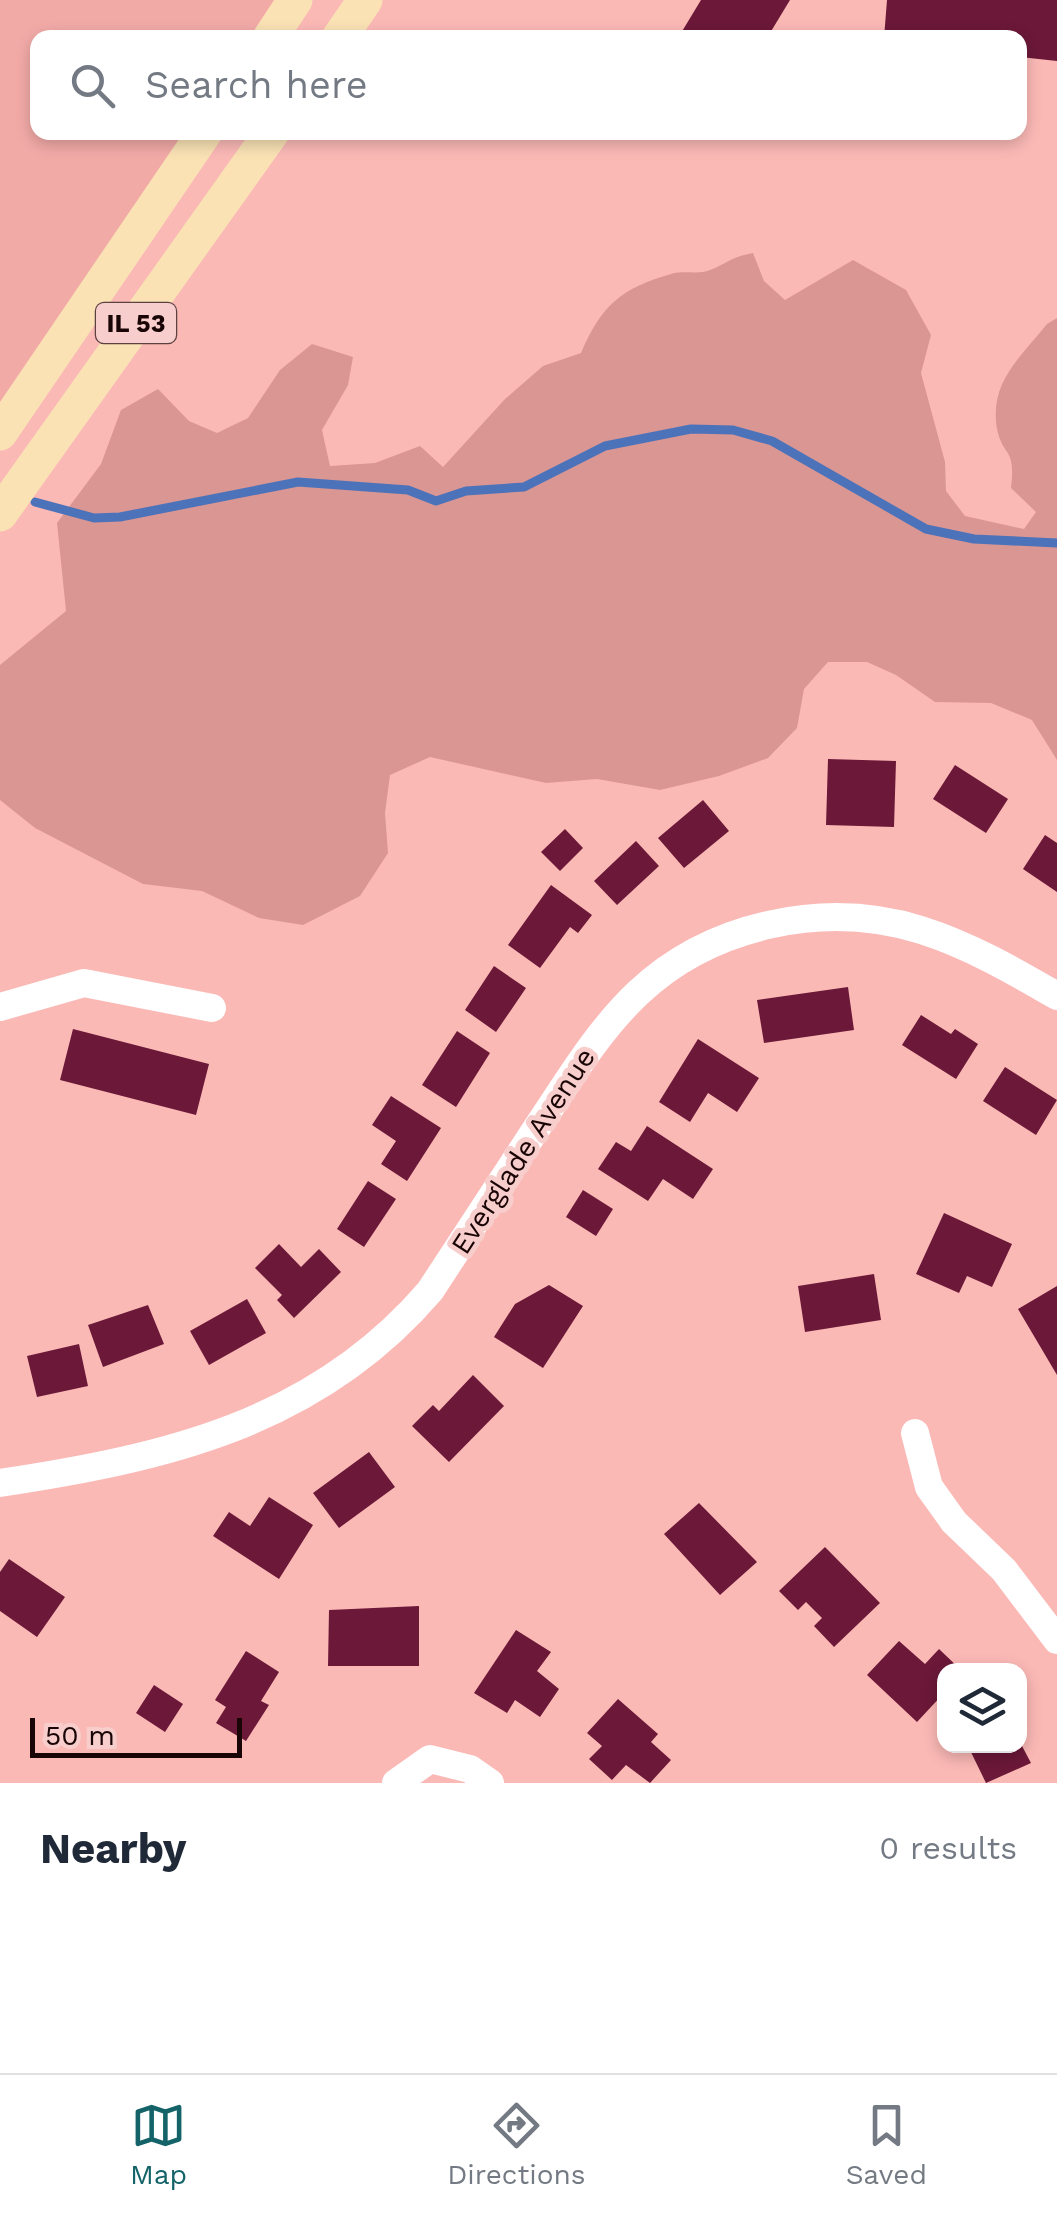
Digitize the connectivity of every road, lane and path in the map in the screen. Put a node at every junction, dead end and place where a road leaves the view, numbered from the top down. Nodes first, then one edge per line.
1 (296, 0) edge
2 (365, 0) edge
3 (275, 30) edge
4 (344, 30) edge
5 (200, 140) edge
6 (266, 140) edge
7 (0, 432) edge
8 (0, 514) edge
9 (1057, 996) edge
10 (0, 1007) edge
11 (212, 1008) dead end
12 (914, 1433) dead end
13 (0, 1482) edge
14 (1057, 1640) edge
15 (396, 1783) edge
16 (490, 1783) edge

1 - 3 main road
2 - 4 main road
5 - 7 main road, IL 53
6 - 8 main road, IL 53
9 - 13 street, Everglade Avenue
10 - 11 street
12 - 14 street
15 - 16 street

